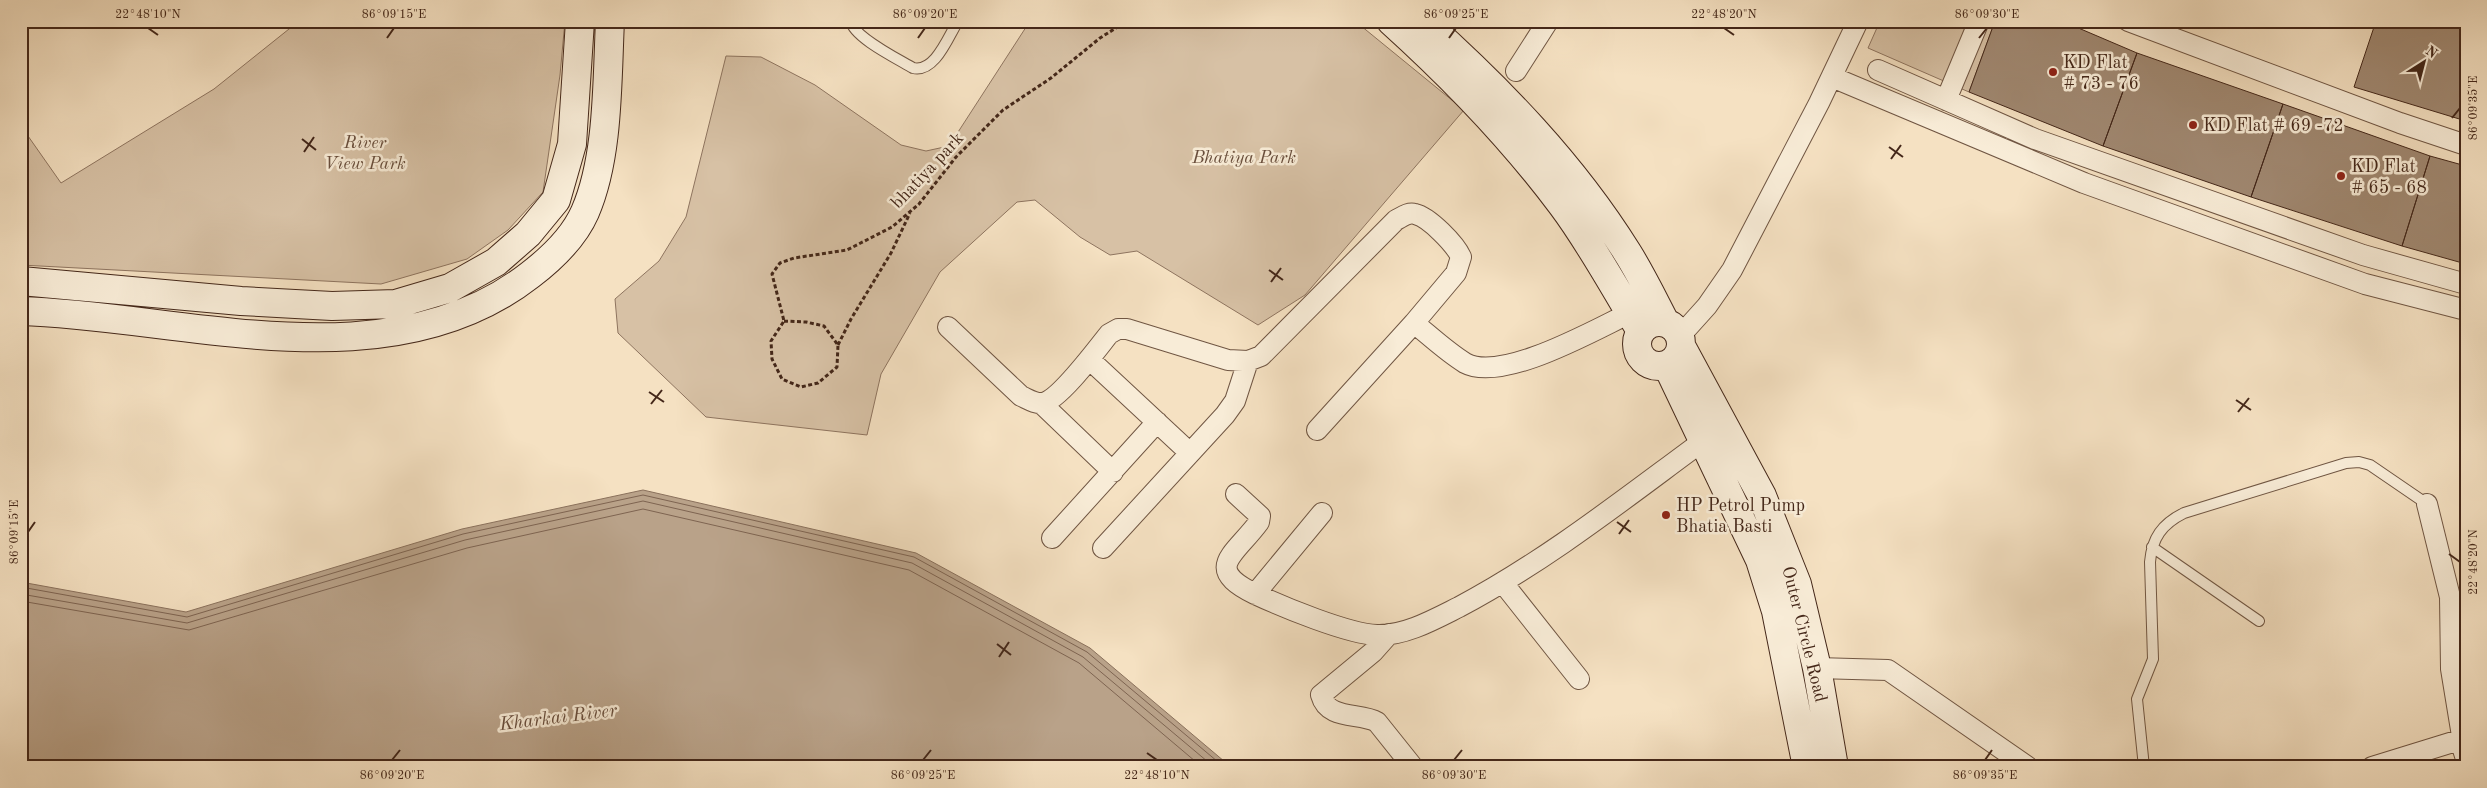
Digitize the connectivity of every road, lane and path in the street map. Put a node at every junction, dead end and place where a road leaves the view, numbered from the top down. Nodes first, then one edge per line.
1 (580, 21) edge
2 (610, 21) edge
3 (851, 21) edge
4 (958, 21) edge
5 (1127, 21) edge
6 (1391, 21) edge
7 (1423, 21) edge
8 (1548, 21) edge
9 (1858, 21) edge
10 (1979, 21) edge
11 (2128, 21) edge
12 (1878, 70) dead end
13 (1516, 71) dead end
14 (1832, 77) junction
15 (1946, 100) junction
16 (2466, 144) edge
17 (911, 210) junction
18 (21, 281) edge
19 (2466, 284) edge
20 (2466, 310) edge
21 (21, 311) edge
22 (784, 321) junction
23 (1414, 323) junction
24 (948, 327) dead end
25 (1661, 336) junction
26 (838, 345) junction
27 (1089, 359) junction
28 (1248, 361) junction
29 (1041, 403) junction
30 (1157, 422) junction
31 (1317, 430) dead end
32 (1703, 441) junction
33 (1190, 453) junction
34 (1113, 472) junction
35 (1236, 494) dead end
36 (2427, 504) joint
37 (1322, 513) dead end
38 (1052, 538) dead end
39 (2152, 547) junction
40 (1103, 548) dead end
41 (1503, 583) junction
42 (1255, 594) junction
43 (2258, 621) dead end
44 (1389, 634) junction
45 (1817, 668) junction
46 (1579, 679) dead end
47 (2464, 746) edge
48 (2378, 766) edge
49 (1413, 767) edge
50 (1807, 767) edge
51 (1834, 767) edge
52 (2028, 767) edge
53 (2144, 767) edge

1 - 18 main road
2 - 21 main road
3 - 4 lane
5 - 17 path, bhatiya park
6 - 25 main road
7 - 25 main road
8 - 13 street
9 - 14 street
10 - 15 street
11 - 16 street
12 - 15 street
14 - 20 street
14 - 25 street
15 - 19 street
17 - 22 path, bhatiya park
17 - 26 path
22 - 26 path
22 - 26 path
23 - 25 street
23 - 28 street
23 - 31 street
24 - 29 street
25 - 32 main road, Outer Circle Road
25 - 45 main road, Outer Circle Road
27 - 28 street
27 - 29 street
27 - 30 street
28 - 33 street
29 - 34 street
30 - 33 street
30 - 34 street
32 - 41 street
32 - 50 main road, Outer Circle Road
33 - 40 street
34 - 38 street
35 - 42 street
36 - 39 lane
36 - 47 street
37 - 42 street
39 - 43 lane
39 - 53 lane
41 - 44 street
41 - 46 street
42 - 44 street
44 - 49 street
45 - 51 main road, Outer Circle Road
45 - 52 street
47 - 48 street

